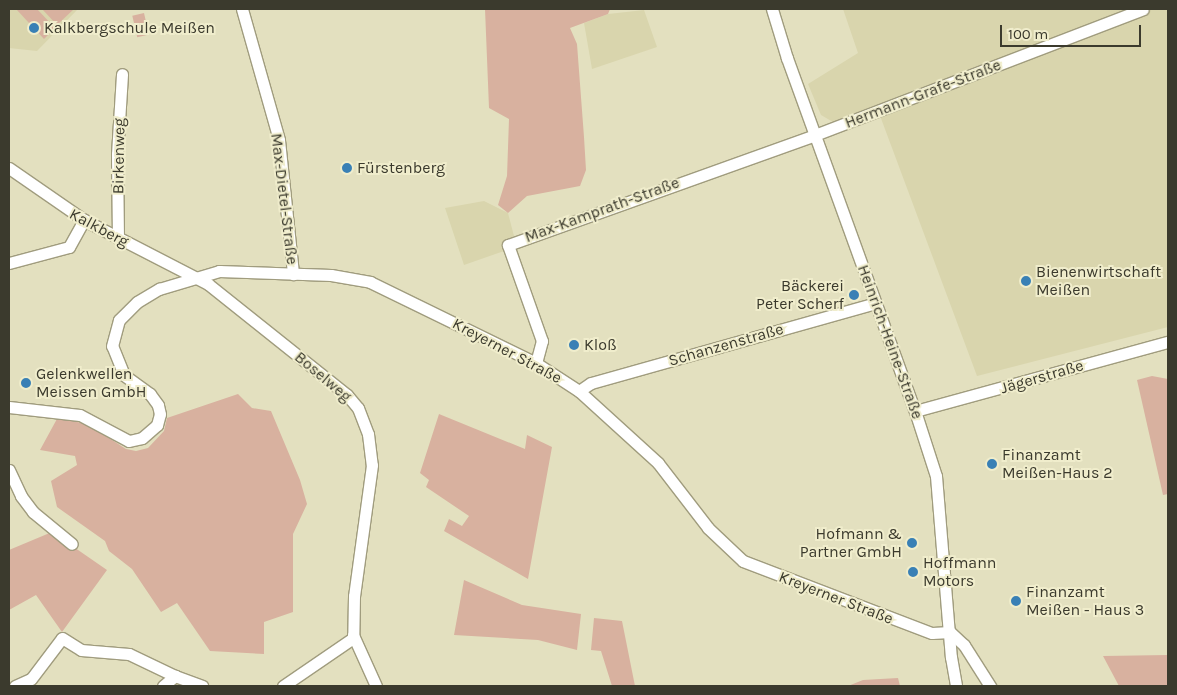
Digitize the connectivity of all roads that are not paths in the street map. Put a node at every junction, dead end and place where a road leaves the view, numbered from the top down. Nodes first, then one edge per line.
1 (242, 9) edge
2 (772, 9) edge
3 (1143, 9) edge
4 (122, 74) dead end
5 (815, 135) junction
6 (9, 168) edge
7 (84, 220) junction
8 (118, 238) junction
9 (9, 263) edge
10 (293, 274) junction
11 (195, 278) junction
12 (875, 303) junction
13 (1168, 342) edge
14 (536, 363) junction
15 (579, 391) junction
16 (9, 407) edge
17 (915, 412) junction
18 (9, 470) edge
19 (72, 544) dead end
20 (950, 632) junction
21 (353, 638) junction
22 (175, 676) junction
23 (14, 686) edge
24 (163, 686) edge
25 (202, 686) edge
26 (283, 686) edge
27 (376, 686) edge
28 (956, 686) edge
29 (990, 686) edge

1 - 10 street, Max-Dietel-Straße
2 - 5 street, Heinrich-Heine-Straße
3 - 5 street, Hermann-Grafe-Straße
4 - 8 street, Birkenweg
5 - 12 street, Heinrich-Heine-Straße
5 - 14 street, Max-Kamprath-Straße
6 - 7 street, Kalkberg
7 - 8 street, Kalkberg
7 - 9 street
8 - 11 street, Kalkberg
10 - 11 street, Kreyerner Straße
10 - 14 street, Kreyerner Straße
11 - 16 street, Kreyerner Straße
11 - 21 street, Boselweg
12 - 15 street, Schanzenstraße
12 - 17 street, Heinrich-Heine-Straße
13 - 17 street, Jägerstraße
14 - 15 street, Kreyerner Straße
15 - 20 street, Kreyerner Straße
17 - 20 street, Heinrich-Heine-Straße
18 - 19 street
20 - 28 street, Heinrich-Heine-Straße
20 - 29 street
21 - 26 street
21 - 27 street, Boselweg
22 - 23 street
22 - 24 street
22 - 25 street

